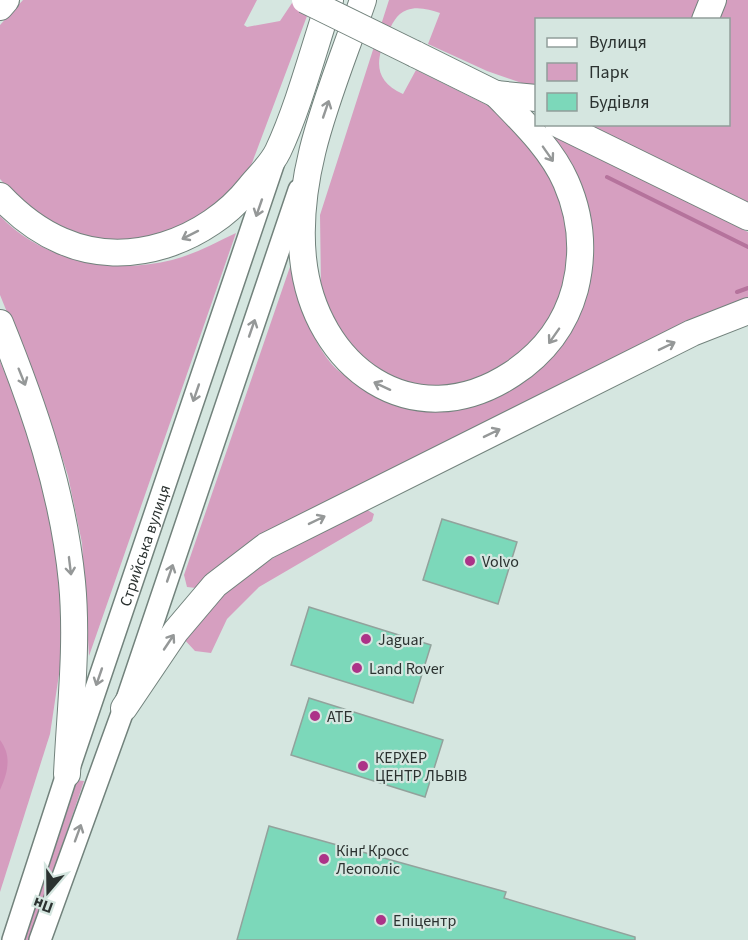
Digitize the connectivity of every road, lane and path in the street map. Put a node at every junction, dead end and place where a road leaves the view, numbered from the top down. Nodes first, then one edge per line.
1 (6, 0) edge
2 (304, 0) edge
3 (330, 0) edge
4 (363, 0) edge
5 (713, 0) edge
6 (0, 7) edge
7 (706, 18) edge
8 (496, 94) junction
9 (535, 98) edge
10 (535, 113) edge
11 (562, 126) edge
12 (278, 153) junction
13 (307, 164) junction
14 (0, 196) edge
15 (748, 217) edge
16 (748, 311) edge
17 (0, 323) edge
18 (124, 708) junction
19 (67, 774) junction
20 (14, 940) edge
21 (40, 940) edge

1 - 6 highway
2 - 8 highway, bridge
3 - 12 highway
13 -> 4 highway
5 - 7 highway
8 - 9 highway
8 - 10 highway
8 -> 13 highway
11 - 15 highway
12 -> 14 highway
12 -> 19 main road, Стрийська вулиця
18 -> 13 main road
18 -> 16 highway
17 -> 19 highway
21 -> 18 main road
19 - 20 main road, Стрийська вулиця

